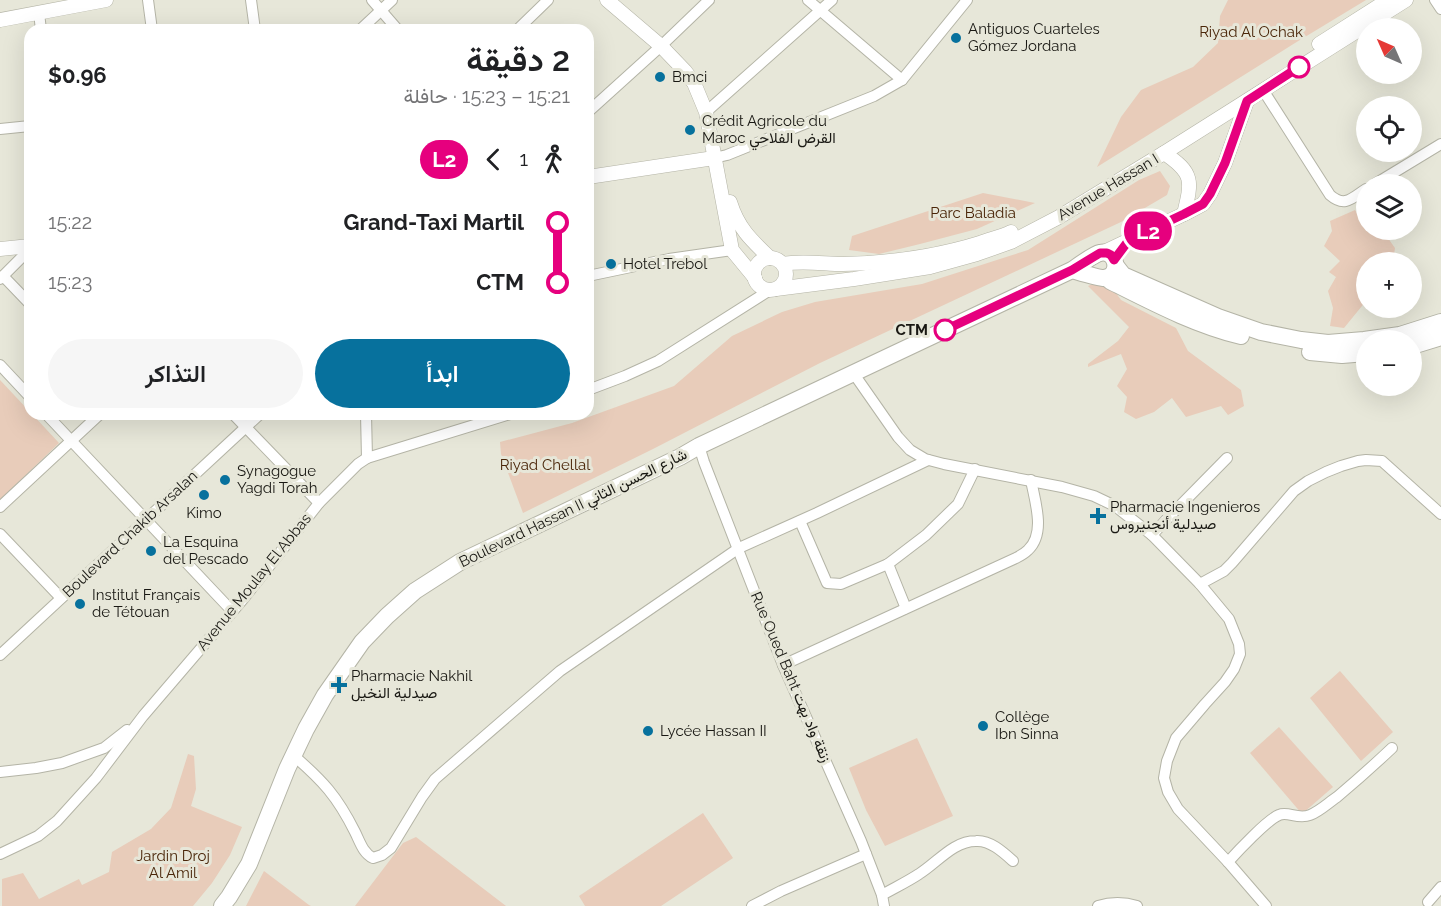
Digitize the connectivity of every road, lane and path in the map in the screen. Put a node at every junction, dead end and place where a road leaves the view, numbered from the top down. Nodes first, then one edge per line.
1 (106, 0) edge
2 (148, 0) edge
3 (251, 0) edge
4 (372, 0) edge
5 (392, 0) edge
6 (548, 0) edge
7 (607, 0) edge
8 (709, 0) edge
9 (808, 0) edge
10 (832, 0) edge
11 (967, 0) edge
12 (1388, 0) edge
13 (1406, 0) edge
14 (1435, 0) edge
15 (1441, 9) edge
16 (381, 10) junction
17 (820, 11) junction
18 (39, 13) junction
19 (0, 20) edge
20 (40, 24) edge
21 (151, 24) edge
22 (254, 24) edge
23 (366, 24) edge
24 (393, 24) edge
25 (523, 24) edge
26 (661, 46) junction
27 (902, 80) junction
28 (1263, 90) junction
29 (1247, 101) junction
30 (594, 107) edge
31 (706, 112) junction
32 (24, 127) edge
33 (0, 129) edge
34 (1441, 144) edge
35 (1164, 153) junction
36 (714, 158) junction
37 (1392, 174) edge
38 (594, 176) edge
39 (720, 182) junction
40 (1356, 196) edge
41 (1184, 214) junction
42 (24, 247) edge
43 (0, 249) edge
44 (732, 250) junction
45 (24, 255) edge
46 (768, 258) junction
47 (783, 264) junction
48 (1104, 265) junction
49 (594, 275) edge
50 (1, 278) edge
51 (755, 279) junction
52 (773, 289) junction
53 (24, 299) edge
54 (1441, 322) edge
55 (1441, 337) edge
56 (1422, 343) edge
57 (1356, 354) edge
58 (0, 365) edge
59 (854, 374) junction
60 (594, 388) edge
61 (24, 391) edge
62 (52, 420) edge
63 (94, 420) edge
64 (239, 420) edge
65 (254, 420) edge
66 (366, 420) edge
67 (490, 420) edge
68 (246, 427) junction
69 (71, 441) junction
70 (699, 446) junction
71 (367, 458) junction
72 (1227, 458) dead end
73 (927, 460) junction
74 (975, 469) junction
75 (1031, 480) junction
76 (319, 502) junction
77 (0, 507) edge
78 (1441, 513) edge
79 (146, 520) junction
80 (800, 521) junction
81 (0, 534) edge
82 (1152, 536) junction
83 (739, 548) junction
84 (888, 564) junction
85 (1200, 584) junction
86 (61, 598) junction
87 (904, 609) junction
88 (232, 611) junction
89 (0, 655) edge
90 (783, 665) junction
91 (143, 716) junction
92 (1392, 748) dead end
93 (293, 755) junction
94 (0, 771) edge
95 (0, 854) edge
96 (866, 854) junction
97 (1013, 861) dead end
98 (1228, 862) junction
99 (1441, 887) edge
100 (883, 901) edge
101 (1430, 905) edge
102 (222, 906) edge
103 (753, 906) edge
104 (1098, 906) edge
105 (1137, 906) edge
106 (1266, 906) edge

1 - 18 main road
2 - 21 street
3 - 22 street
4 - 16 street
5 - 16 street
6 - 25 street
7 - 26 main road
8 - 26 street
9 - 17 street
10 - 17 street
11 - 27 street
12 - 47 main road, Avenue Hassan I
13 - 28 main road, Avenue Hassan I
14 - 15 street
16 - 23 street
16 - 24 street
17 - 27 street
17 - 31 street
18 - 19 main road
18 - 20 street
26 - 30 street
26 - 31 main road
27 - 36 street
28 - 29 main road, Avenue Hassan I
28 - 40 street
29 - 35 main road, Avenue Hassan I
29 - 41 main road, Boulevard Hassan II شارع الحسن الثاني
31 - 36 main road
32 - 33 street
34 - 37 street
35 - 41 main road
35 - 52 main road, Avenue Hassan I
36 - 38 main road
36 - 39 main road
39 - 44 main road
39 - 46 main road
41 - 48 main road, Boulevard Hassan II شارع الحسن الثاني
42 - 43 main road
44 - 46 main road
44 - 49 street
44 - 51 main road
45 - 50 street
46 - 47 main road
46 - 51 main road
47 - 52 main road
48 - 54 main road
48 - 57 main road
48 - 59 main road, Boulevard Hassan II شارع الحسن الثاني
50 - 53 street
51 - 52 main road
52 - 60 street
55 - 56 main road
58 - 61 street
59 - 70 main road, Boulevard Hassan II شارع الحسن الثاني
59 - 73 street
62 - 69 street
63 - 69 street
64 - 68 street
65 - 68 street, Boulevard Chakib Arsalan
66 - 71 street
67 - 71 street, Avenue Moulay El Abbas
68 - 76 street
68 - 79 street, Boulevard Chakib Arsalan
69 - 77 street
69 - 79 street
70 - 83 street, Rue Oued Baht زنقة واد بهت
70 - 93 main road, Boulevard Hassan II شارع الحسن الثاني
71 - 76 street, Avenue Moulay El Abbas
72 - 82 street
73 - 74 street
73 - 80 street
74 - 75 street
74 - 84 street
75 - 82 street
75 - 87 street
76 - 88 street, Avenue Moulay El Abbas
78 - 85 street
79 - 86 street, Boulevard Chakib Arsalan
79 - 88 street
80 - 83 street
80 - 84 street
81 - 86 street
82 - 85 street
83 - 90 street, Rue Oued Baht زنقة واد بهت
83 - 93 street
84 - 87 street
85 - 98 street
86 - 89 street, Boulevard Chakib Arsalan
87 - 90 street
88 - 91 street, Avenue Moulay El Abbas
90 - 96 street, Rue Oued Baht زنقة واد بهت
91 - 94 street
91 - 95 street
92 - 98 street
93 - 102 main road, Boulevard Hassan II شارع الحسن الثاني
96 - 100 street, Rue Oued Baht زنقة واد بهت
96 - 103 street
97 - 100 street
98 - 106 street
99 - 101 street
104 - 105 street

